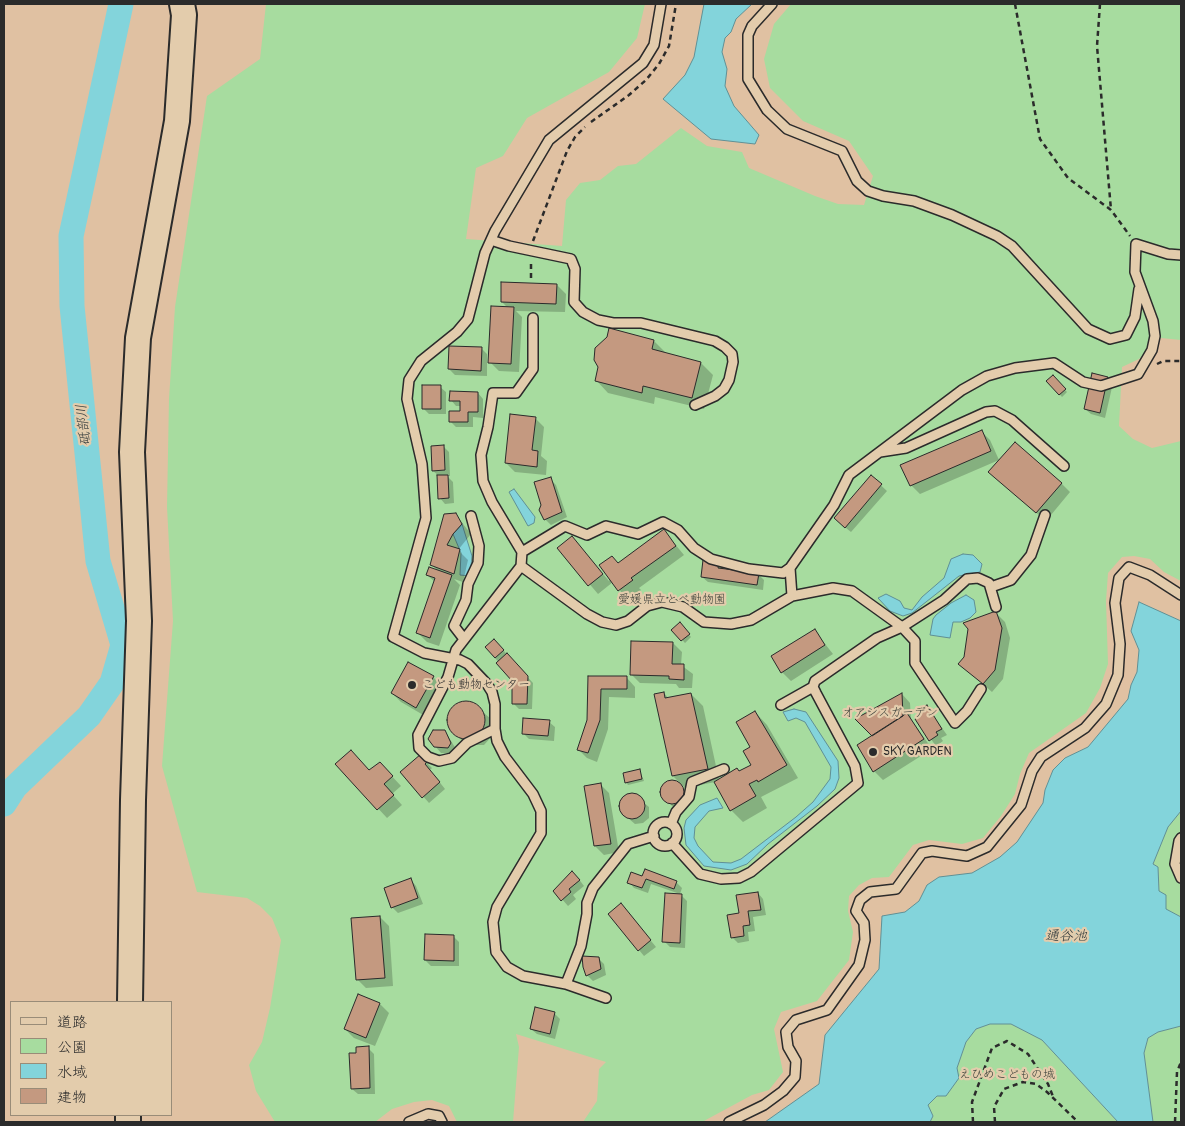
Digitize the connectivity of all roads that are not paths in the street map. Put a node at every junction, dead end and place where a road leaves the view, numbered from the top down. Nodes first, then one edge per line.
1 (182, 4) edge
2 (661, 4) edge
3 (772, 4) edge
4 (491, 240) junction
5 (1181, 255) edge
6 (1140, 289) junction
7 (533, 318) dead end
8 (695, 405) dead end
9 (878, 452) junction
10 (1064, 466) dead end
11 (1045, 515) dead end
12 (472, 516) dead end
13 (522, 552) junction
14 (522, 566) junction
15 (790, 568) junction
16 (990, 587) junction
17 (1181, 595) edge
18 (792, 596) junction
19 (996, 607) dead end
20 (902, 627) junction
21 (464, 639) junction
22 (454, 659) junction
23 (814, 687) junction
24 (981, 689) dead end
25 (781, 705) dead end
26 (494, 729) junction
27 (724, 769) dead end
28 (671, 824) junction
29 (654, 836) junction
30 (1181, 838) edge
31 (672, 843) junction
32 (1181, 878) edge
33 (566, 984) junction
34 (606, 998) dead end
35 (130, 1001) edge
36 (409, 1122) edge
37 (442, 1122) edge
38 (729, 1122) edge

1 - 35 street
2 - 4 lane
3 - 6 lane
4 - 8 lane
4 - 22 lane
5 - 6 lane
6 - 9 lane
7 - 13 lane
9 - 10 lane
9 - 15 lane
11 - 16 lane
12 - 21 lane
13 - 14 lane
13 - 15 lane
14 - 18 lane
14 - 21 lane
15 - 18 lane
16 - 19 lane
16 - 20 lane
17 - 38 lane
18 - 20 lane
20 - 23 lane
20 - 24 lane
21 - 22 lane
22 - 26 lane
22 - 26 lane
23 - 25 lane
23 - 31 lane
26 - 33 lane
27 - 28 lane
28 - 29 lane
28 - 31 lane
29 - 31 lane
29 - 33 lane
30 - 32 lane
33 - 34 lane
36 - 37 lane

